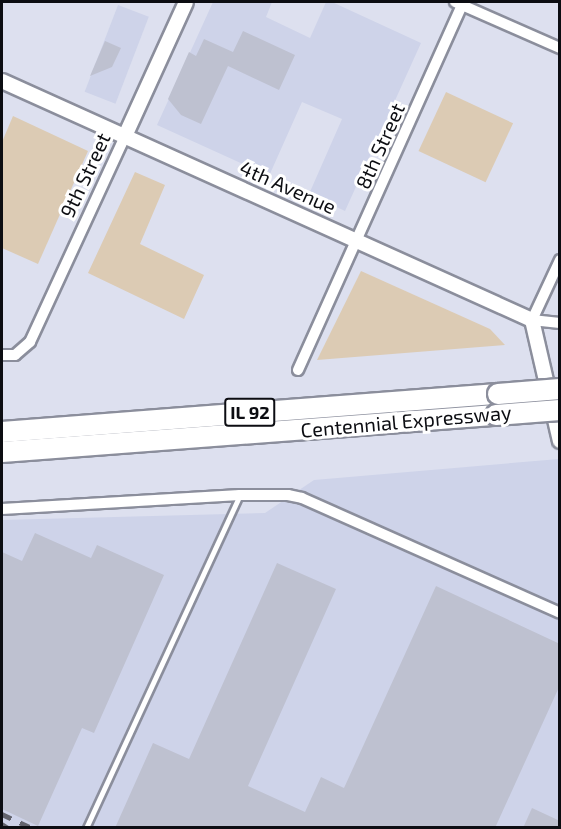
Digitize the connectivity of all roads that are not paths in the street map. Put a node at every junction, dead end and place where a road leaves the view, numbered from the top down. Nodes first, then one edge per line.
1 (186, 2) edge
2 (460, 3) edge
3 (560, 48) edge
4 (2, 81) edge
5 (125, 136) junction
6 (358, 240) junction
7 (560, 260) edge
8 (532, 320) junction
9 (560, 323) edge
10 (5, 356) edge
11 (298, 370) dead end
12 (560, 389) edge
13 (560, 410) edge
14 (2, 432) edge
15 (560, 441) edge
16 (2, 452) edge
17 (240, 495) junction
18 (2, 509) edge
19 (560, 613) edge
20 (86, 828) edge

1 - 5 street, 9th Street
2 - 3 street
2 - 6 street, 8th Street
4 - 5 street, 4th Avenue
5 - 6 street, 4th Avenue
5 - 10 street, 9th Street
6 - 8 street, 4th Avenue
6 - 11 street, 8th Street
7 - 8 street
8 - 9 street, 4th Avenue
8 - 15 street
12 - 14 highway, Centennial Expressway / IL 92, bridge
13 - 16 highway, Centennial Expressway / IL 92, bridge
17 - 18 street
17 - 19 street
17 - 20 lane

